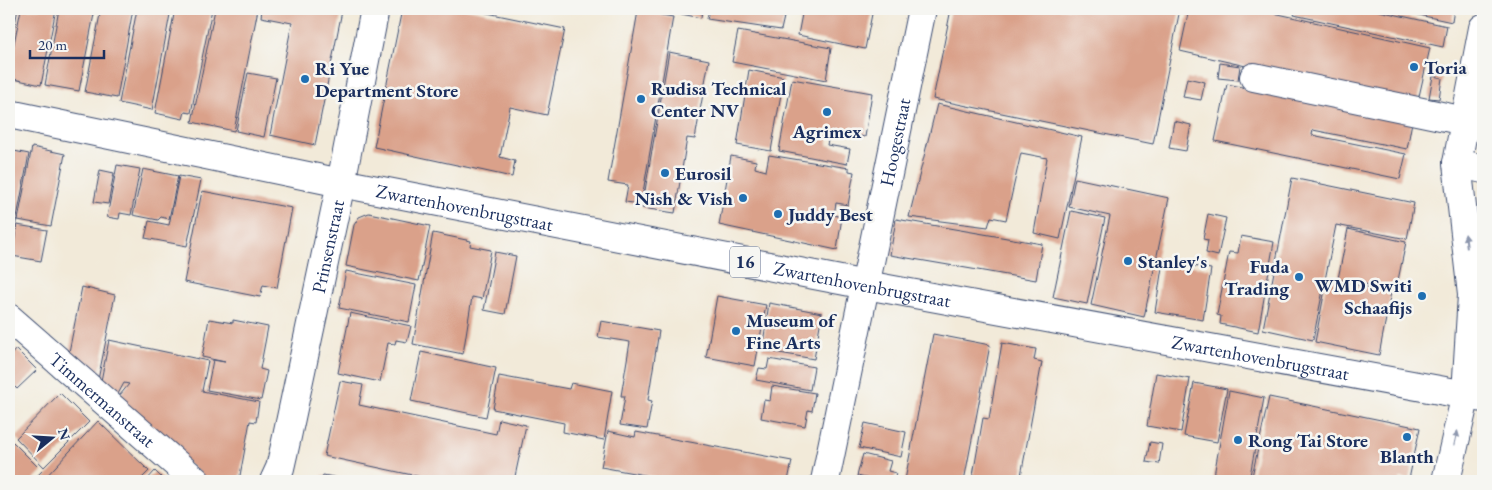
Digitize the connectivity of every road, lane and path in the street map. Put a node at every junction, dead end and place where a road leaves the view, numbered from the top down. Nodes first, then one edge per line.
1 (375, 9) edge
2 (922, 9) edge
3 (1483, 28) edge
4 (1254, 77) dead end
5 (9, 114) edge
6 (1465, 122) junction
7 (1457, 163) junction
8 (1483, 169) edge
9 (341, 183) junction
10 (866, 285) junction
11 (9, 318) edge
12 (1475, 396) edge
13 (196, 481) edge
14 (274, 481) edge
15 (825, 481) edge
16 (1446, 481) edge

1 - 9 street, Prinsenstraat
2 - 10 street, Hoogestraat
3 - 6 street
4 - 6 street
5 - 9 street, Zwartenhovenbrugstraat / 16
6 - 7 street
7 - 8 street
12 -> 7 street
9 - 10 street, Zwartenhovenbrugstraat / 16
9 - 14 street, Prinsenstraat
10 - 12 street, Zwartenhovenbrugstraat / 16
10 - 15 street, Hoogestraat
11 - 13 street, Timmermanstraat
16 -> 12 street

